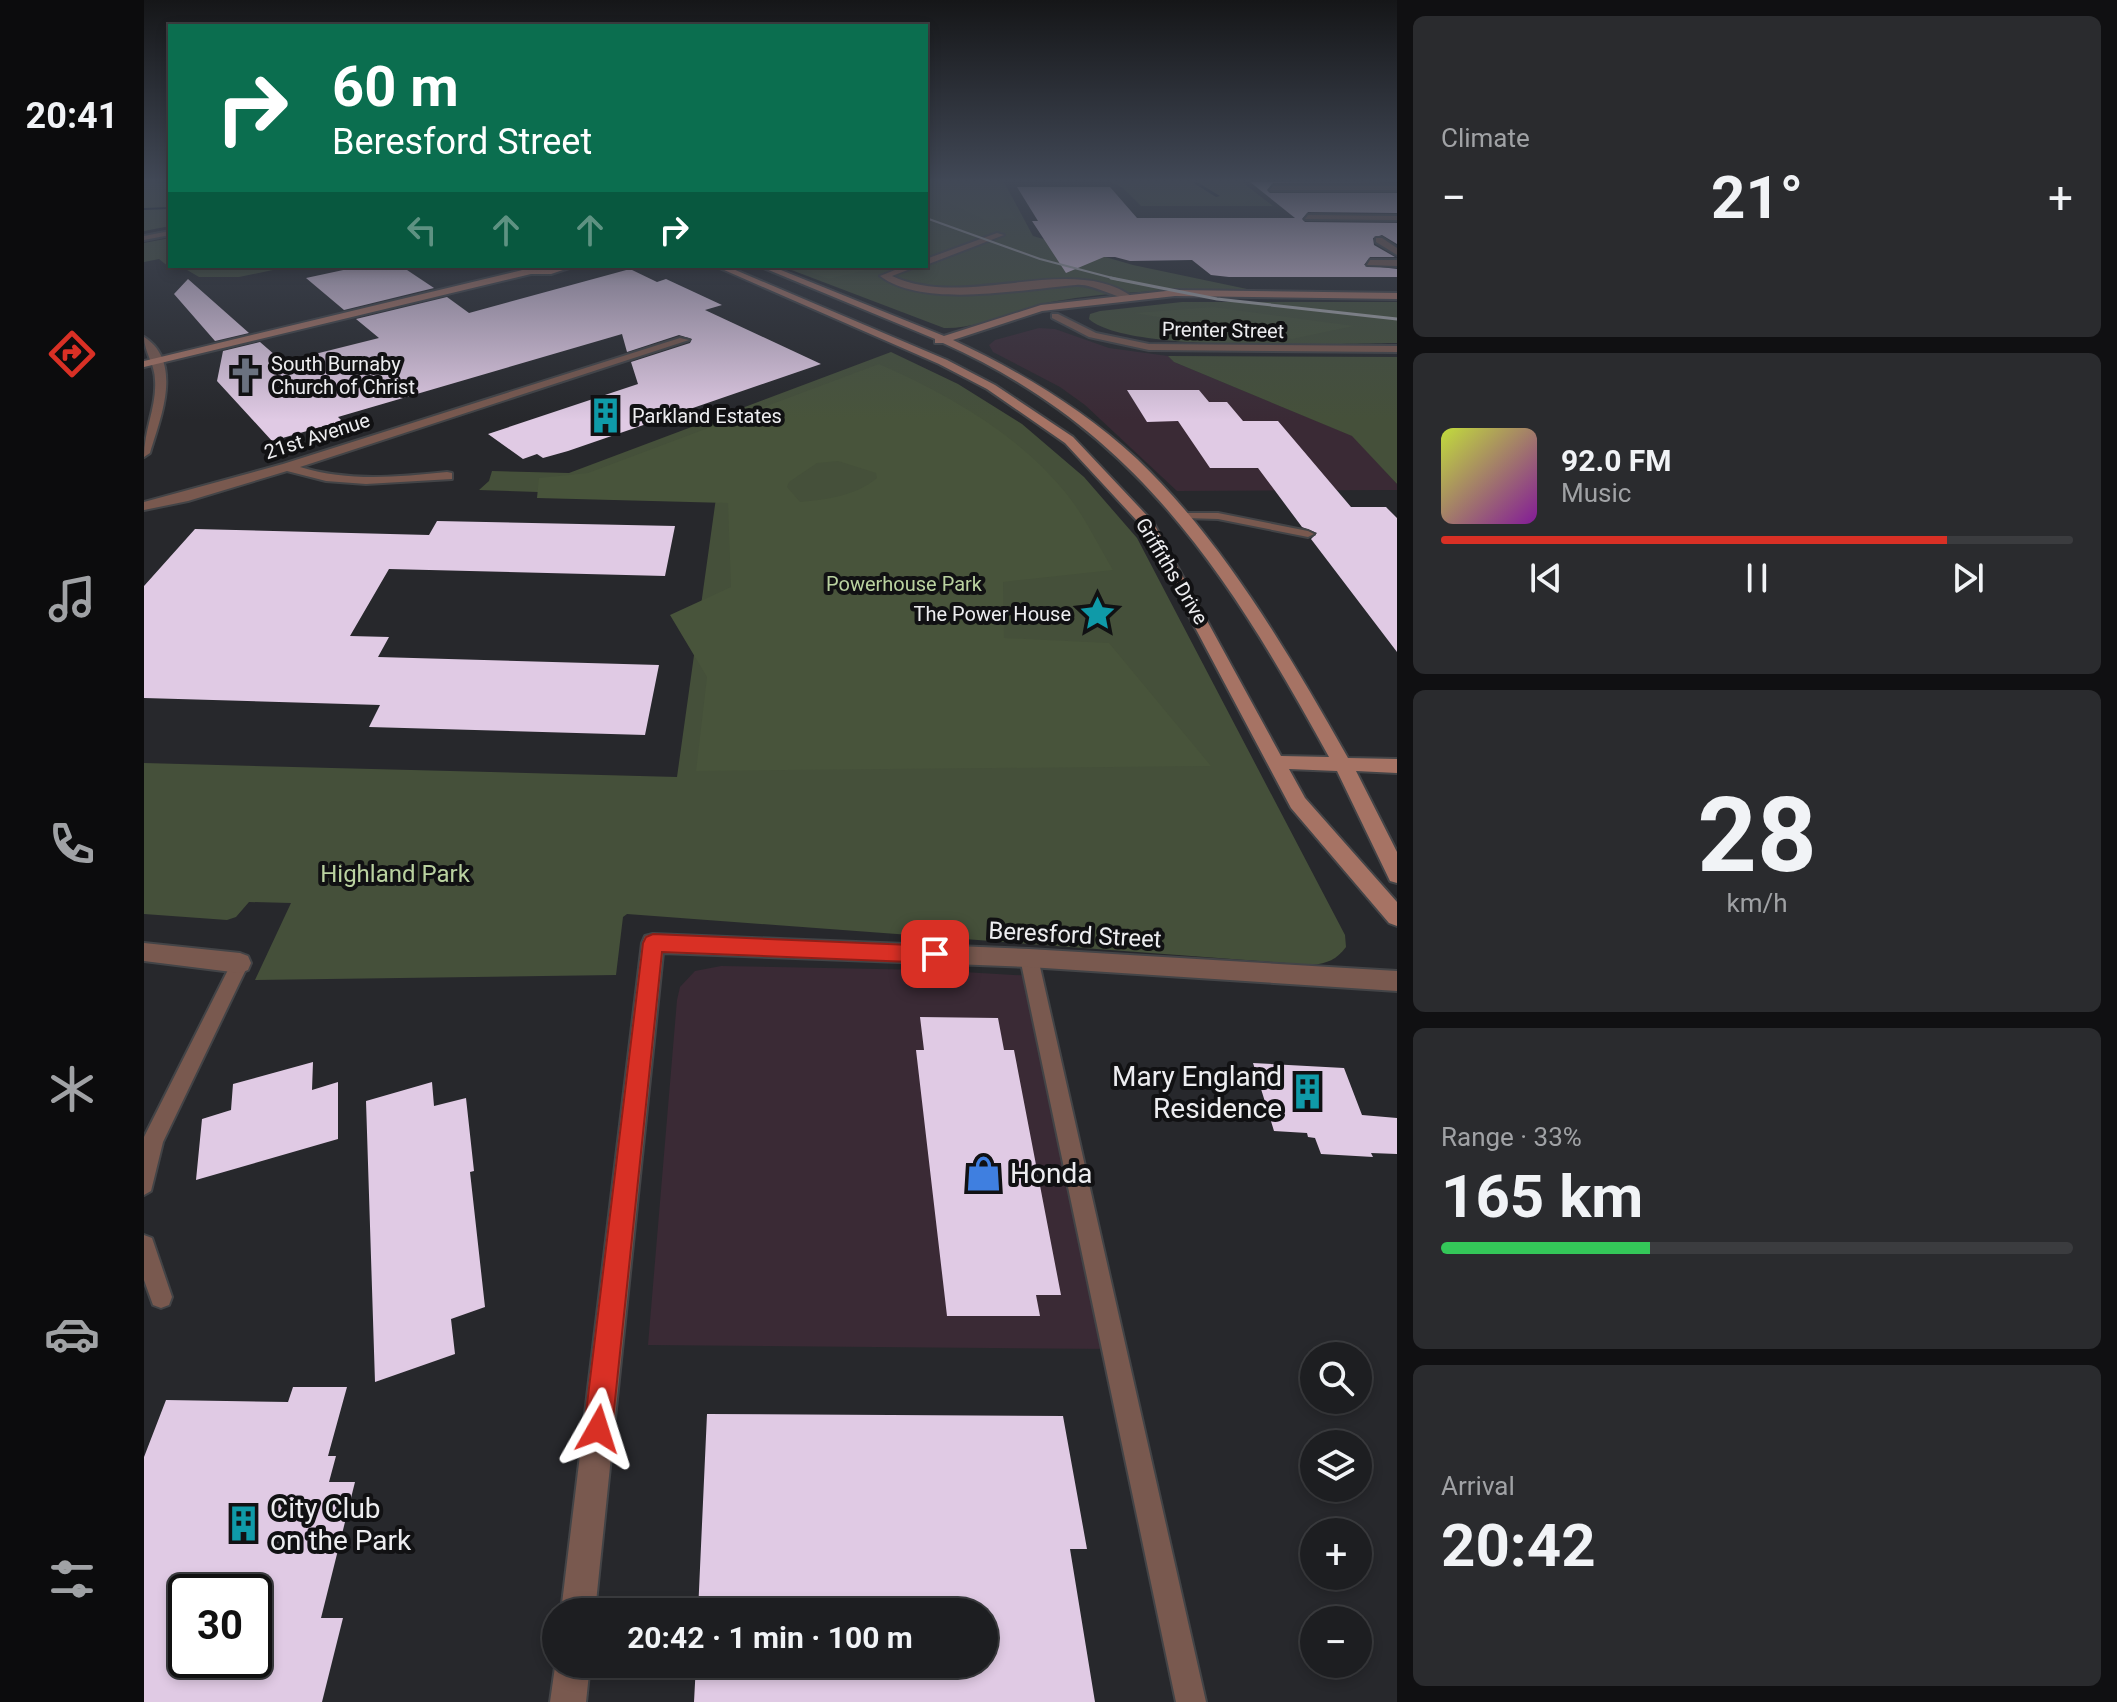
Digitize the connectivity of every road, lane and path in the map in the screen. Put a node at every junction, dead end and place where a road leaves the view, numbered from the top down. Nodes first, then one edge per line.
1 (1370, 263) dead end
2 (1397, 263) edge
3 (563, 268) edge
4 (724, 268) edge
5 (768, 268) edge
6 (908, 268) edge
7 (551, 271) junction
8 (1397, 296) edge
9 (1129, 298) junction
10 (1077, 305) junction
11 (1055, 316) junction
12 (944, 339) junction
13 (144, 340) edge
14 (684, 340) dead end
15 (961, 346) junction
16 (916, 349) junction
17 (1397, 349) edge
18 (233, 355) dead end
19 (932, 356) junction
20 (157, 360) junction
21 (144, 364) edge
22 (168, 372) junction
23 (144, 377) edge
24 (144, 453) edge
25 (287, 467) junction
26 (447, 476) dead end
27 (144, 506) edge
28 (1184, 515) junction
29 (1308, 534) dead end
30 (1276, 762) junction
31 (1343, 764) junction
32 (1397, 766) edge
33 (1397, 875) edge
34 (1397, 917) edge
35 (144, 952) edge
36 (1029, 958) junction
37 (240, 963) joint
38 (1397, 981) edge
39 (144, 1184) edge
40 (144, 1246) edge
41 (161, 1297) dead end
42 (580, 1598) edge
43 (571, 1678) edge
44 (568, 1702) edge
45 (1191, 1702) edge

1 - 2 street
3 - 7 main road
4 - 16 main road, Griffiths Drive
5 - 12 main road, Griffiths Drive
6 - 9 street
7 - 18 main road
7 - 20 main road
8 - 9 main road
9 - 10 main road
10 - 11 main road
10 - 12 main road
11 - 15 main road
11 - 17 street, Prenter Street
12 - 15 main road, Griffiths Drive
12 - 16 main road
13 - 20 street
14 - 25 street, 21st Avenue
15 - 19 main road
15 - 28 main road, Griffiths Drive
16 - 19 main road, Griffiths Drive
19 - 30 main road, Griffiths Drive
20 - 21 main road
20 - 22 street
22 - 23 main road
22 - 24 street
25 - 26 street
25 - 27 street, 21st Avenue
28 - 29 lane
28 - 31 main road, Griffiths Drive
30 - 31 main road
30 - 34 main road, Griffiths Drive
31 - 32 main road
31 - 33 main road, Griffiths Drive
35 - 37 street
36 - 38 street, Beresford Street
36 - 42 street, Beresford Street
36 - 45 lane
37 - 39 lane
40 - 41 lane
43 - 44 street

